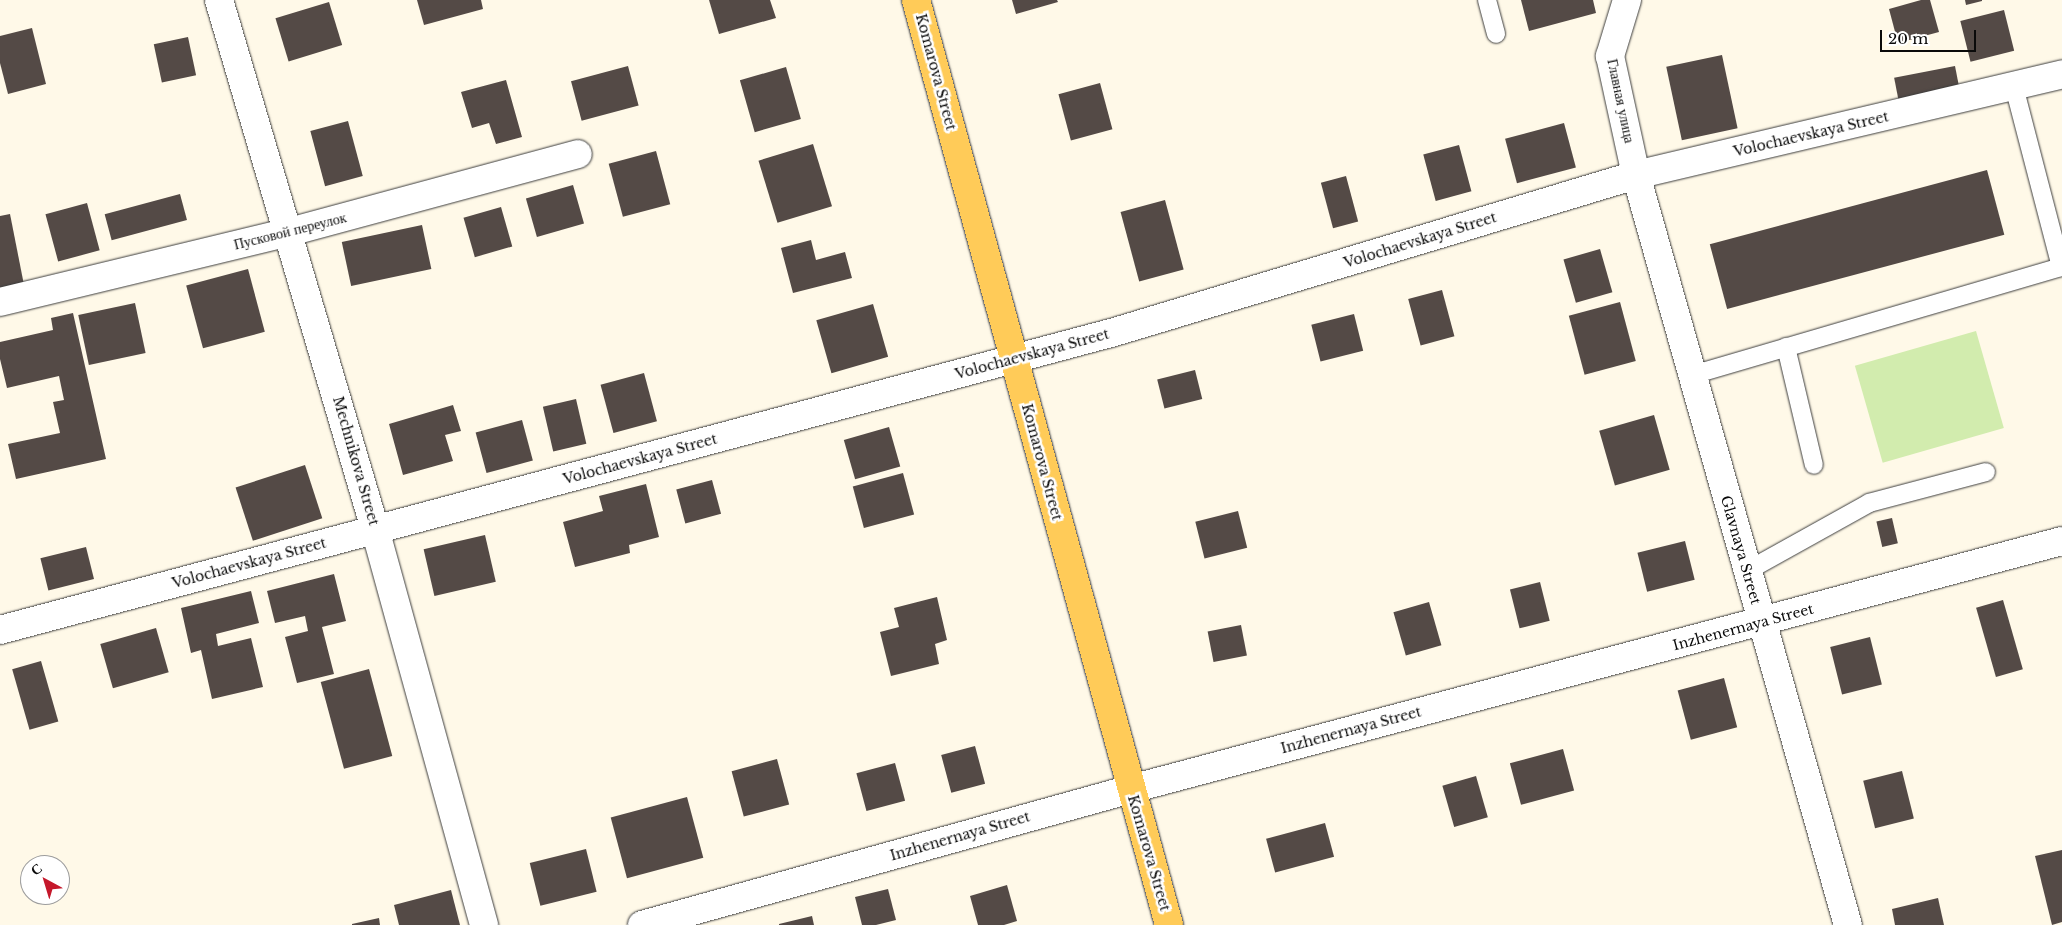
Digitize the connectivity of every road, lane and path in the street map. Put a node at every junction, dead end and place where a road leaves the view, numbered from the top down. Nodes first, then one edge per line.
1 (219, 0) edge
2 (916, 0) edge
3 (1486, 0) edge
4 (1627, 0) edge
5 (1496, 34) dead end
6 (2062, 74) edge
7 (2014, 88) junction
8 (578, 154) dead end
9 (1636, 175) junction
10 (289, 232) junction
11 (0, 302) edge
12 (1786, 347) junction
13 (1014, 359) junction
14 (1692, 375) junction
15 (1814, 465) dead end
16 (1986, 472) dead end
17 (375, 529) junction
18 (2062, 541) edge
19 (1747, 571) junction
20 (1762, 622) junction
21 (0, 630) edge
22 (1131, 789) junction
23 (484, 925) edge
24 (642, 925) edge
25 (1169, 925) edge
26 (1848, 925) edge

1 - 10 street, Mechnikova Street
2 - 13 main road, Komarova Street
3 - 5 lane
4 - 9 street, Главная улица
6 - 7 street, Volochaevskaya Street
7 - 9 street, Volochaevskaya Street
7 - 12 lane
8 - 10 street, Пусковой переулок
9 - 13 street, Volochaevskaya Street
9 - 14 street, Glavnaya Street
10 - 11 street, Пусковой переулок
10 - 17 street, Mechnikova Street
12 - 14 lane
12 - 15 lane
13 - 17 street, Volochaevskaya Street
13 - 22 main road, Komarova Street
14 - 19 street, Glavnaya Street
16 - 19 lane
17 - 21 street, Volochaevskaya Street
17 - 23 street, Mechnikova Street
18 - 20 street, Inzhenernaya Street
19 - 20 street, Glavnaya Street
20 - 22 street, Inzhenernaya Street
20 - 26 street, Glavnaya Street
22 - 24 street, Inzhenernaya Street
22 - 25 main road, Komarova Street

